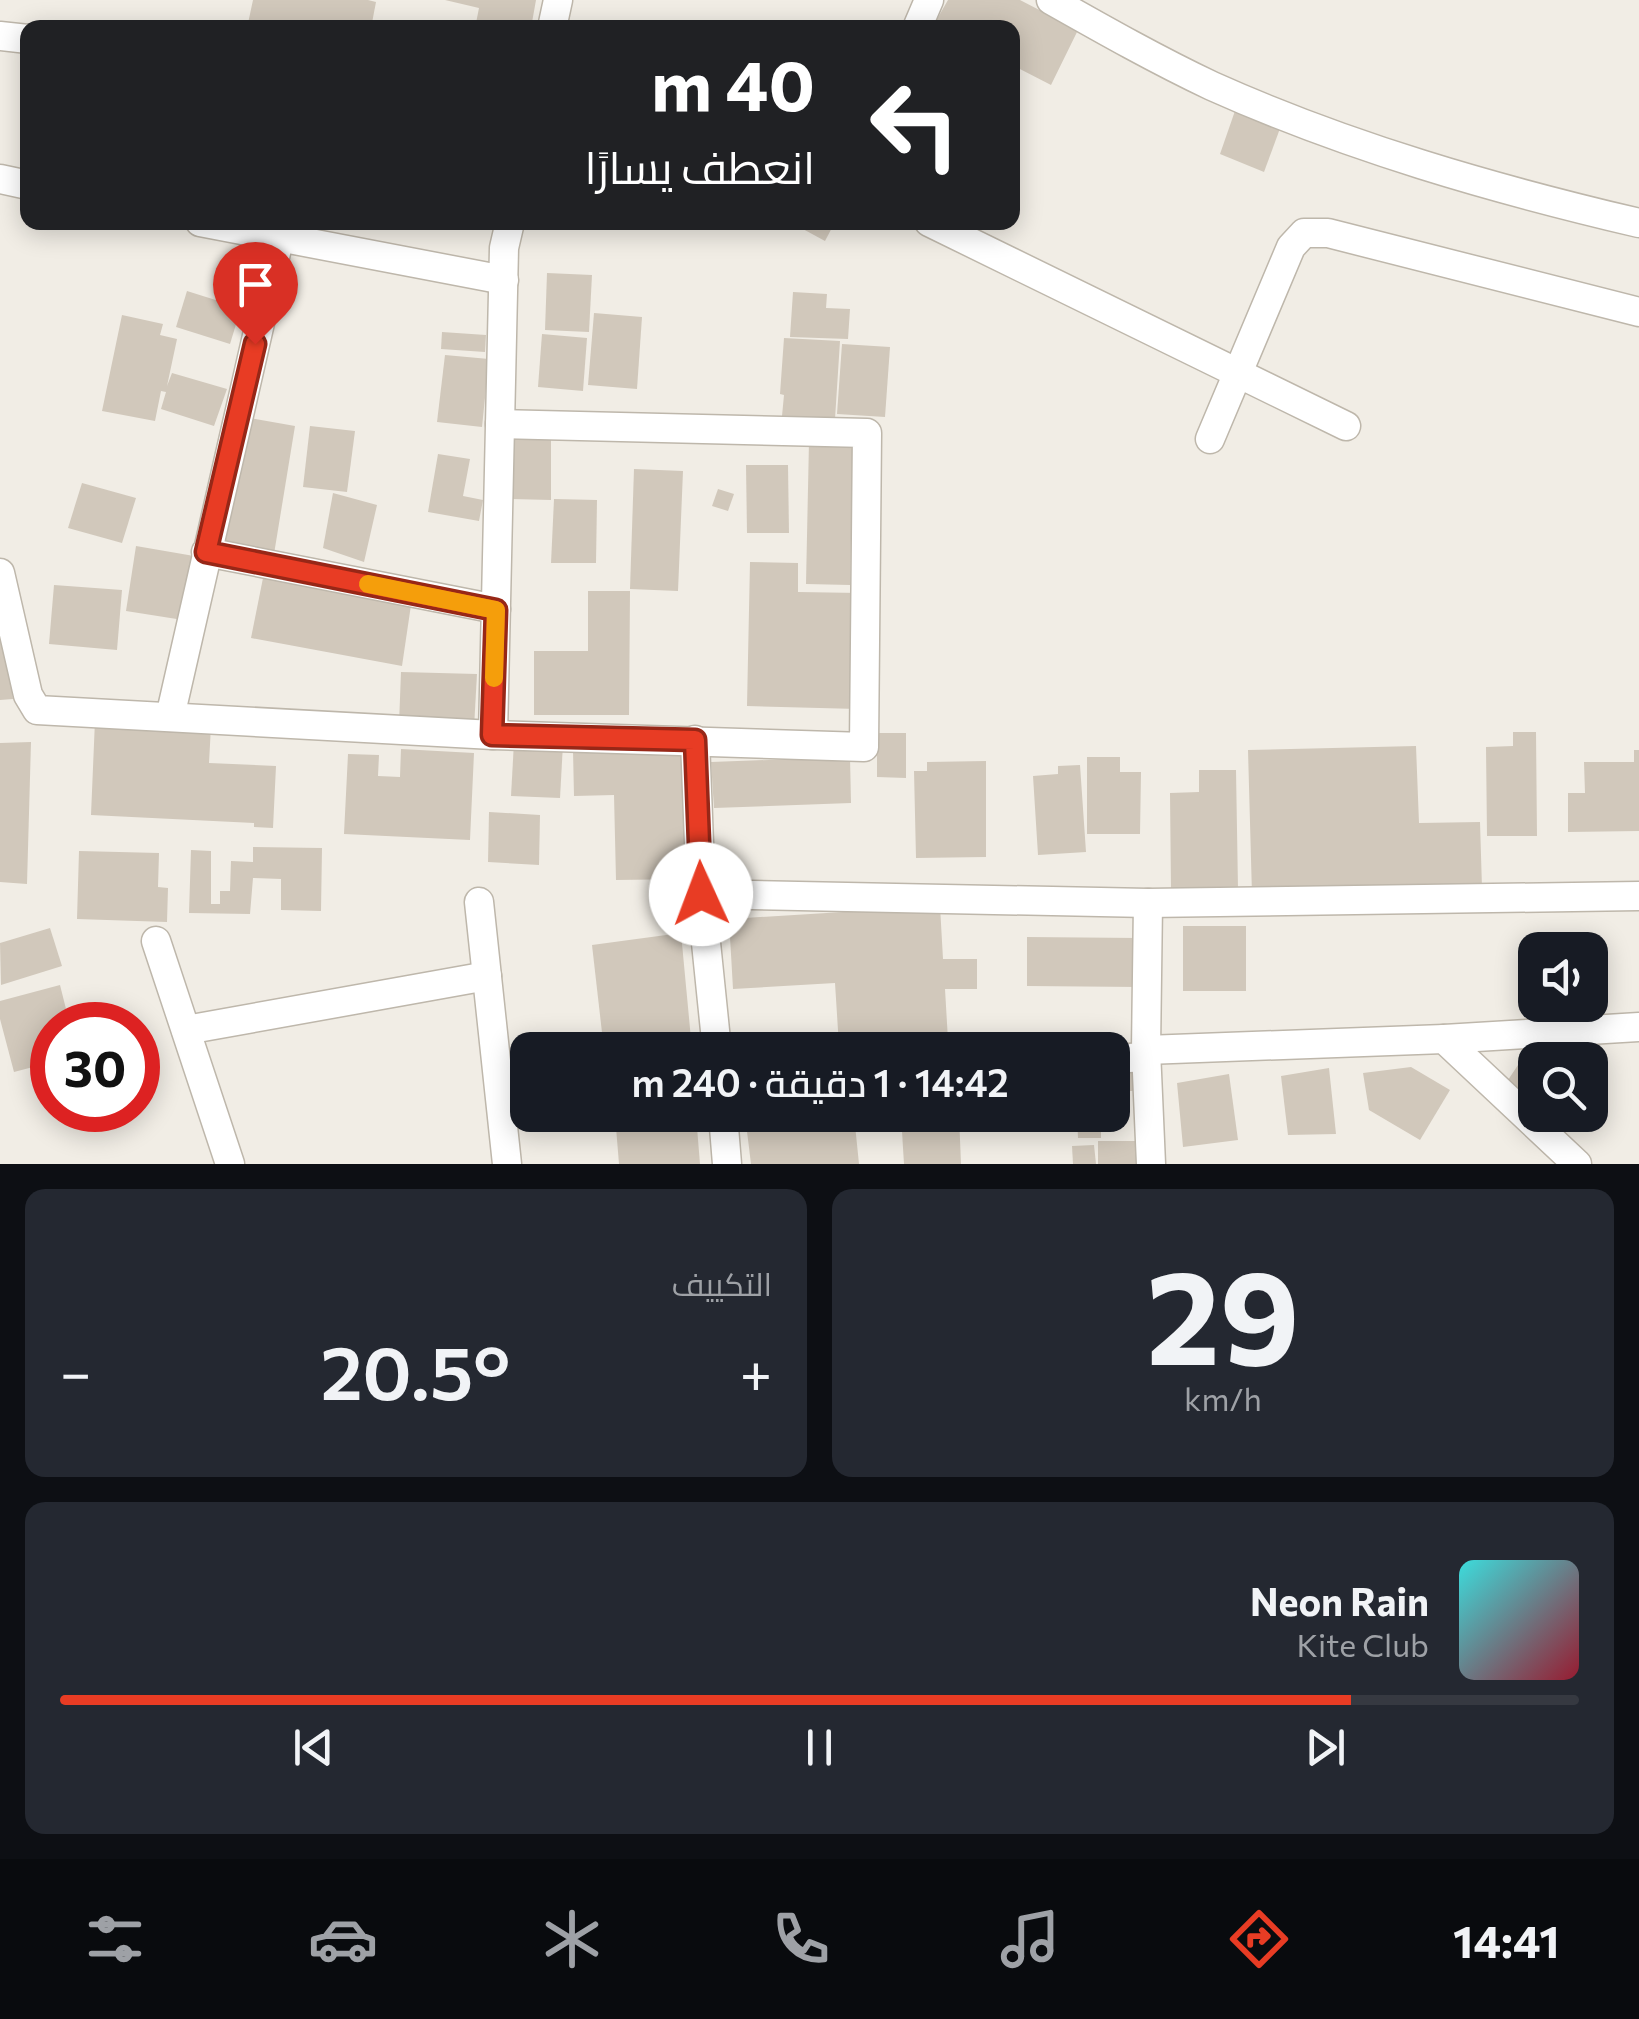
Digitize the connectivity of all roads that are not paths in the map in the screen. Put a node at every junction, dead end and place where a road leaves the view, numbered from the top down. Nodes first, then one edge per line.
1 (1051, 0) edge
2 (1639, 223) edge
3 (508, 230) edge
4 (945, 230) edge
5 (281, 231) edge
6 (504, 280) junction
7 (1639, 312) edge
8 (1238, 373) junction
9 (500, 424) junction
10 (1346, 426) dead end
11 (1210, 439) dead end
12 (206, 552) junction
13 (0, 573) edge
14 (496, 610) junction
15 (170, 717) junction
16 (492, 735) junction
17 (695, 740) junction
18 (701, 894) junction
19 (1639, 896) edge
20 (479, 902) dead end
21 (1148, 903) junction
22 (156, 941) dead end
23 (487, 976) junction
24 (1639, 1027) edge
25 (186, 1030) junction
26 (715, 1032) edge
27 (1444, 1038) junction
28 (1146, 1054) junction
29 (1130, 1056) edge
30 (725, 1132) edge
31 (230, 1164) edge
32 (507, 1164) edge
33 (728, 1164) edge
34 (1151, 1164) edge
35 (1577, 1164) edge

1 - 2 street
3 - 6 street
4 - 8 street
5 - 6 street
5 - 12 street
6 - 9 street
7 - 8 street
8 - 10 street
8 - 11 street
9 - 14 street
9 - 17 street
12 - 14 street
12 - 15 street
13 - 15 street
14 - 16 street
15 - 16 street
16 - 17 street
17 - 18 street
18 - 21 street
18 - 26 street
19 - 21 street
20 - 23 street
21 - 28 street
22 - 25 street
23 - 25 street
23 - 32 street
24 - 27 street
25 - 31 street
27 - 28 street
27 - 35 street
28 - 29 street
28 - 34 street
30 - 33 street

